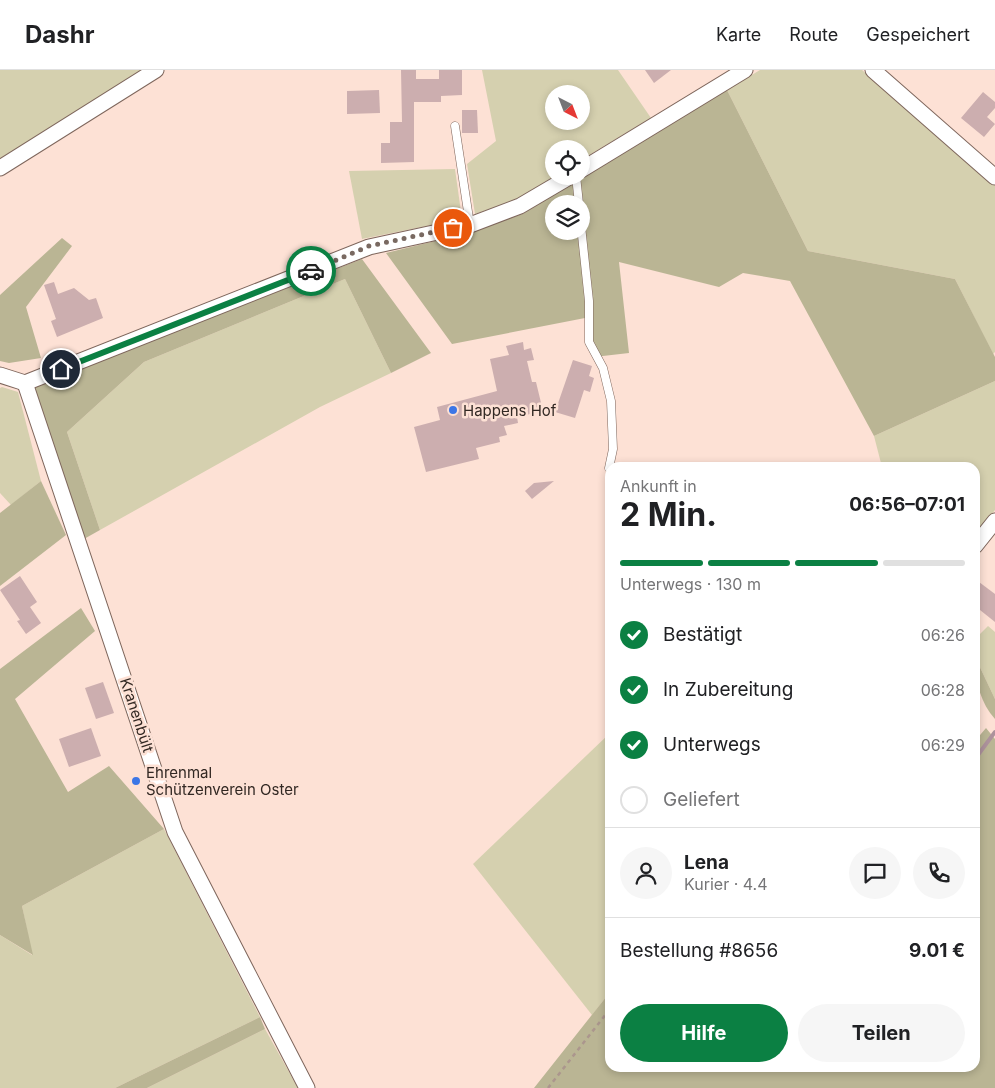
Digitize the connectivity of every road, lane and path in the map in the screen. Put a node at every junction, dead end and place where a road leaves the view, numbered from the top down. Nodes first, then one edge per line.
1 (156, 70) edge
2 (746, 70) edge
3 (873, 70) edge
4 (455, 126) dead end
5 (590, 165) edge
6 (0, 168) edge
7 (995, 177) edge
8 (556, 185) edge
9 (470, 225) junction
10 (582, 240) edge
11 (0, 376) edge
12 (25, 383) junction
13 (610, 462) edge
14 (995, 522) edge
15 (980, 540) edge
16 (605, 1015) edge
17 (307, 1088) edge
18 (548, 1088) edge

1 - 6 street
2 - 5 street
3 - 7 street
4 - 9 lane
8 - 9 street
9 - 12 street
10 - 13 lane
11 - 12 street
12 - 17 street, Kranenbült
14 - 15 street
16 - 18 path

